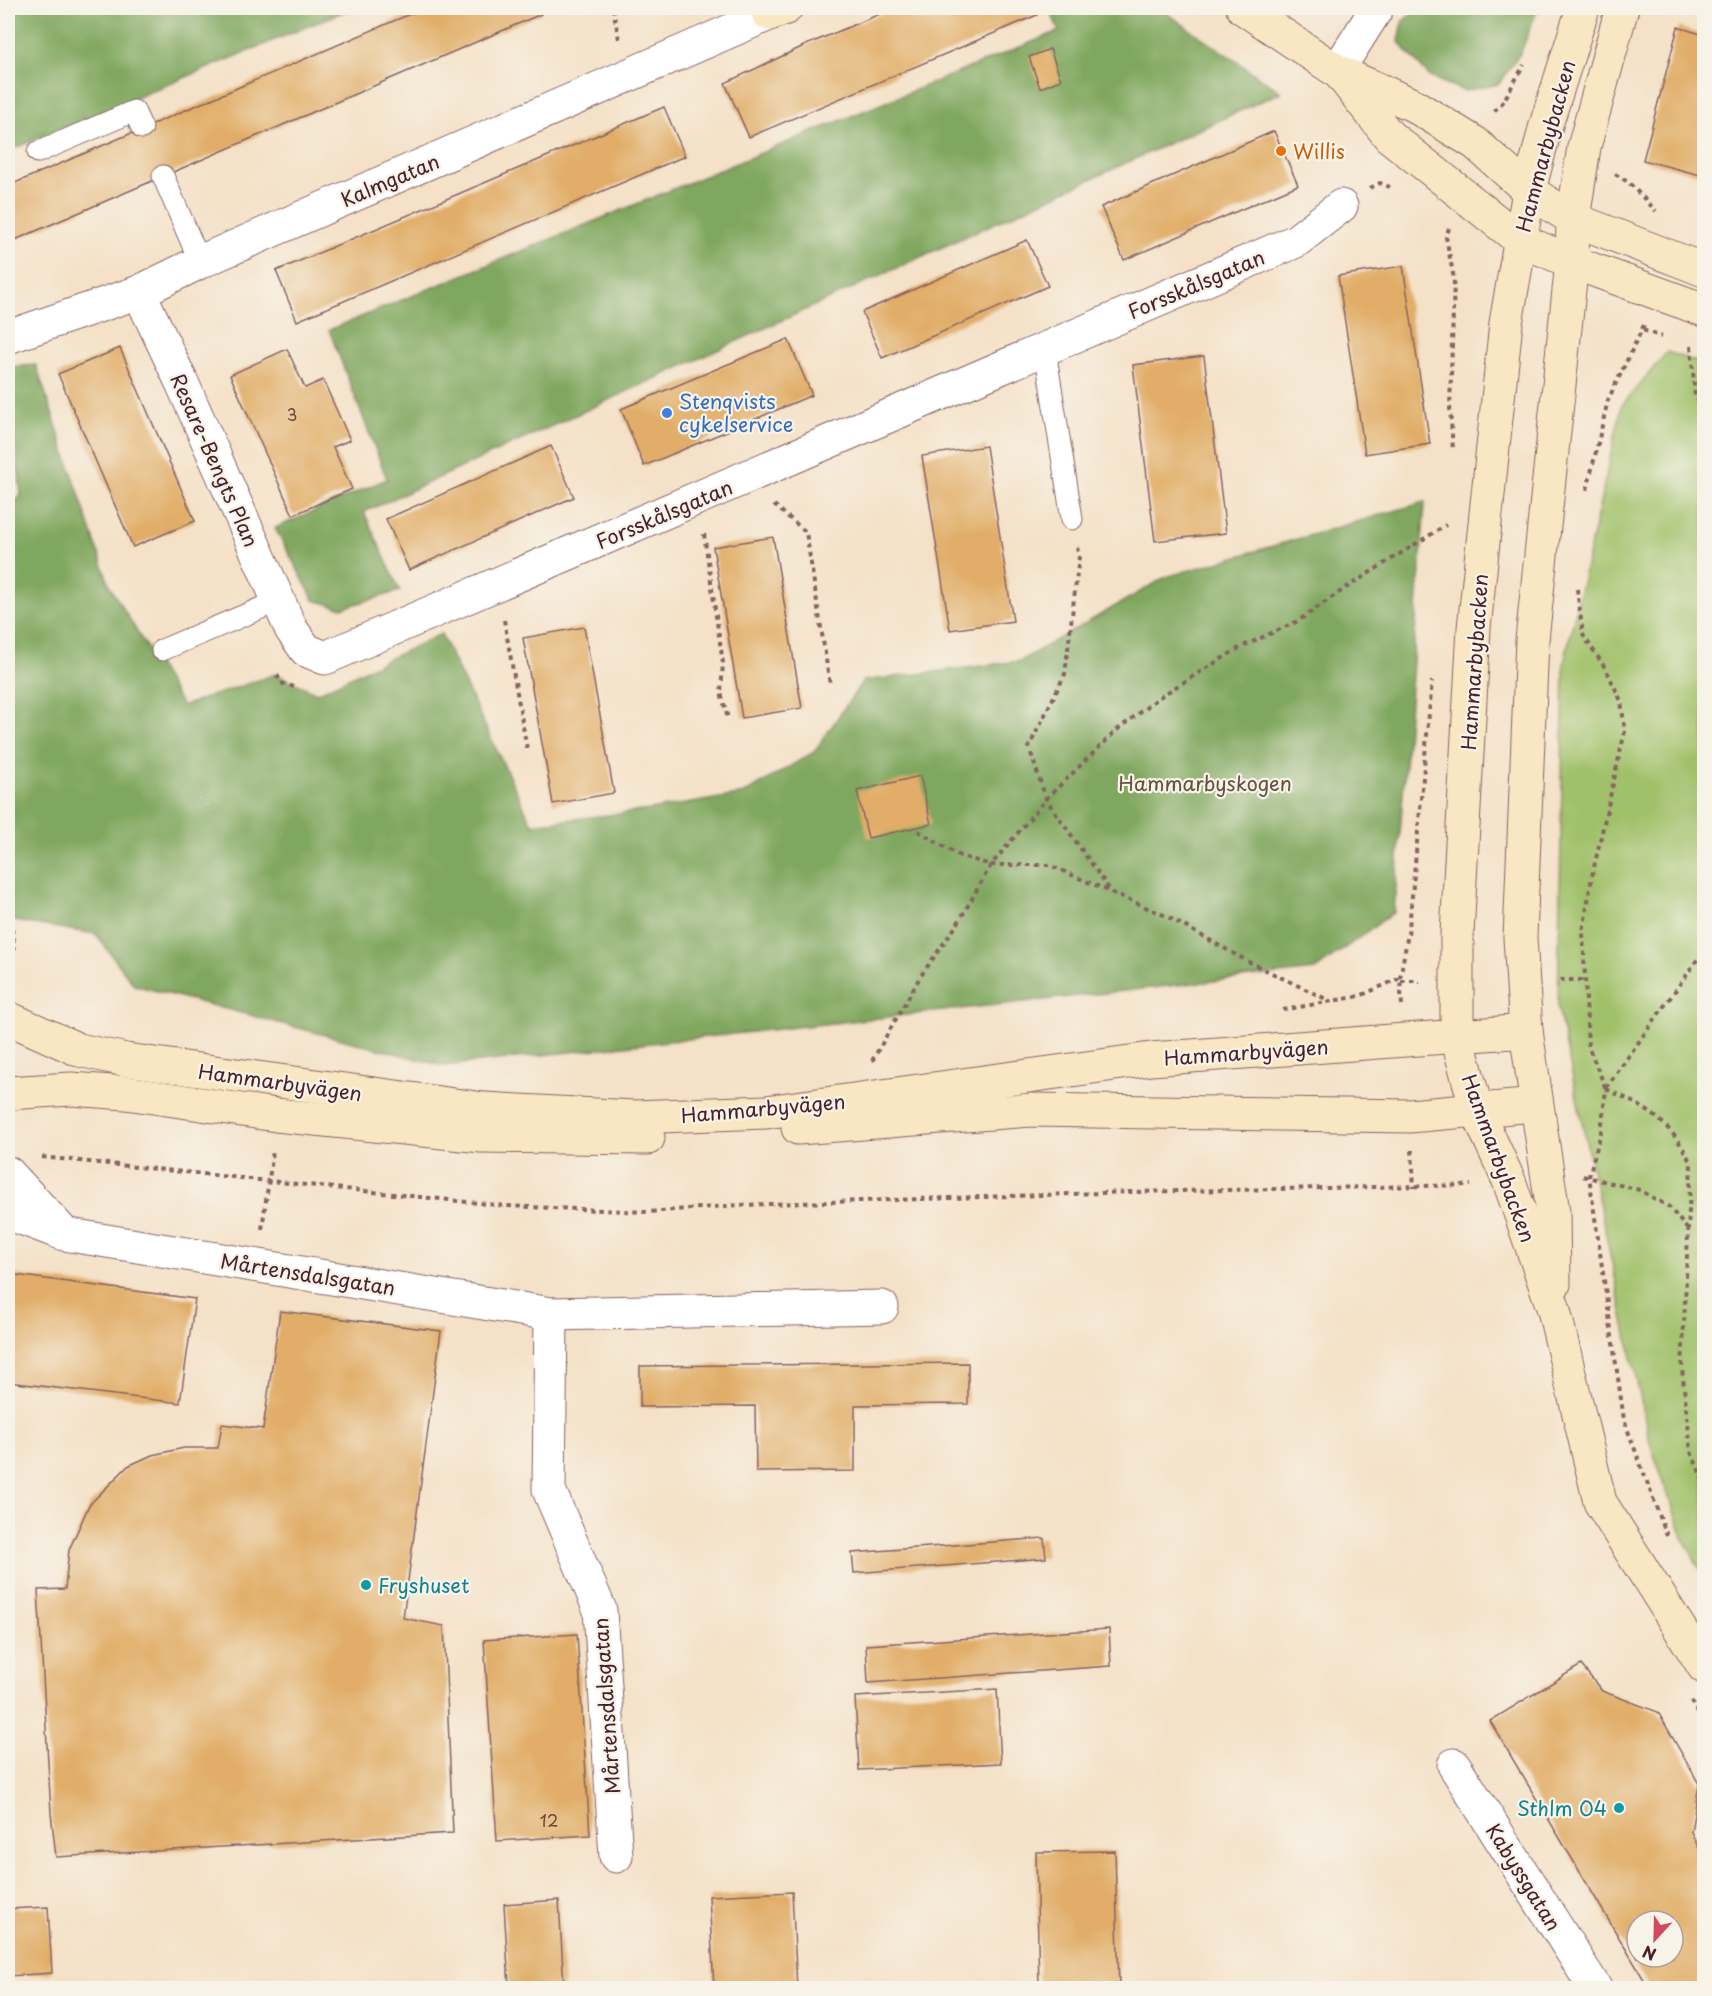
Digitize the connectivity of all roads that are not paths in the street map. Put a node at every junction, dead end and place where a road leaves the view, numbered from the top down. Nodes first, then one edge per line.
1 (1243, 8) edge
2 (1377, 8) edge
3 (1583, 8) edge
4 (1622, 8) edge
5 (774, 10) edge
6 (1337, 71) junction
7 (142, 128) dead end
8 (38, 152) dead end
9 (163, 176) dead end
10 (1529, 191) junction
11 (1341, 206) road end
12 (1573, 219) junction
13 (1520, 240) junction
14 (200, 262) junction
15 (1572, 262) junction
16 (1704, 270) edge
17 (139, 292) junction
18 (1704, 310) edge
19 (8, 338) edge
20 (1045, 350) junction
21 (1071, 519) road end
22 (285, 615) junction
23 (162, 650) dead end
24 (8, 1018) edge
25 (1526, 1031) junction
26 (1456, 1037) junction
27 (8, 1093) edge
28 (1536, 1105) junction
29 (1477, 1111) junction
30 (8, 1173) edge
31 (8, 1213) edge
32 (64, 1234) junction
33 (882, 1307) dead end
34 (1554, 1310) junction
35 (551, 1314) junction
36 (1704, 1667) edge
37 (1454, 1765) dead end
38 (616, 1856) dead end
39 (1595, 1989) edge

1 - 6 main road
2 - 6 street
3 - 10 main road, Hammarbybacken
4 - 12 main road, Hammarbybacken
5 - 14 street, Kalmgatan
6 - 10 main road
6 - 13 main road
7 - 8 lane
9 - 14 lane
10 - 12 main road
10 - 13 main road, Hammarbybacken
11 - 20 street, Forsskålsgatan
12 - 15 main road, Hammarbybacken
12 - 16 main road
13 - 15 main road
13 - 26 main road, Hammarbybacken
14 - 17 street, Kalmgatan
15 - 18 main road
15 - 25 main road, Hammarbybacken
17 - 19 street, Kalmgatan
17 - 22 street, Resare-Bengts Plan
20 - 21 lane
20 - 22 street, Forsskålsgatan
22 - 23 lane
24 - 26 main road, Hammarbyvägen
25 - 26 main road, Hammarbyvägen
25 - 28 main road, Hammarbybacken
26 - 29 main road, Hammarbybacken
27 - 29 main road, Hammarbyvägen
28 - 29 main road, Hammarbyvägen
28 - 34 main road, Hammarbybacken
29 - 34 main road, Hammarbybacken
30 - 32 street
31 - 32 street, Mårtensdalsgatan
32 - 35 street, Mårtensdalsgatan
33 - 35 street, Mårtensdalsgatan
34 - 36 main road, Hammarbybacken
35 - 38 street, Mårtensdalsgatan
37 - 39 street, Kabyssgatan

